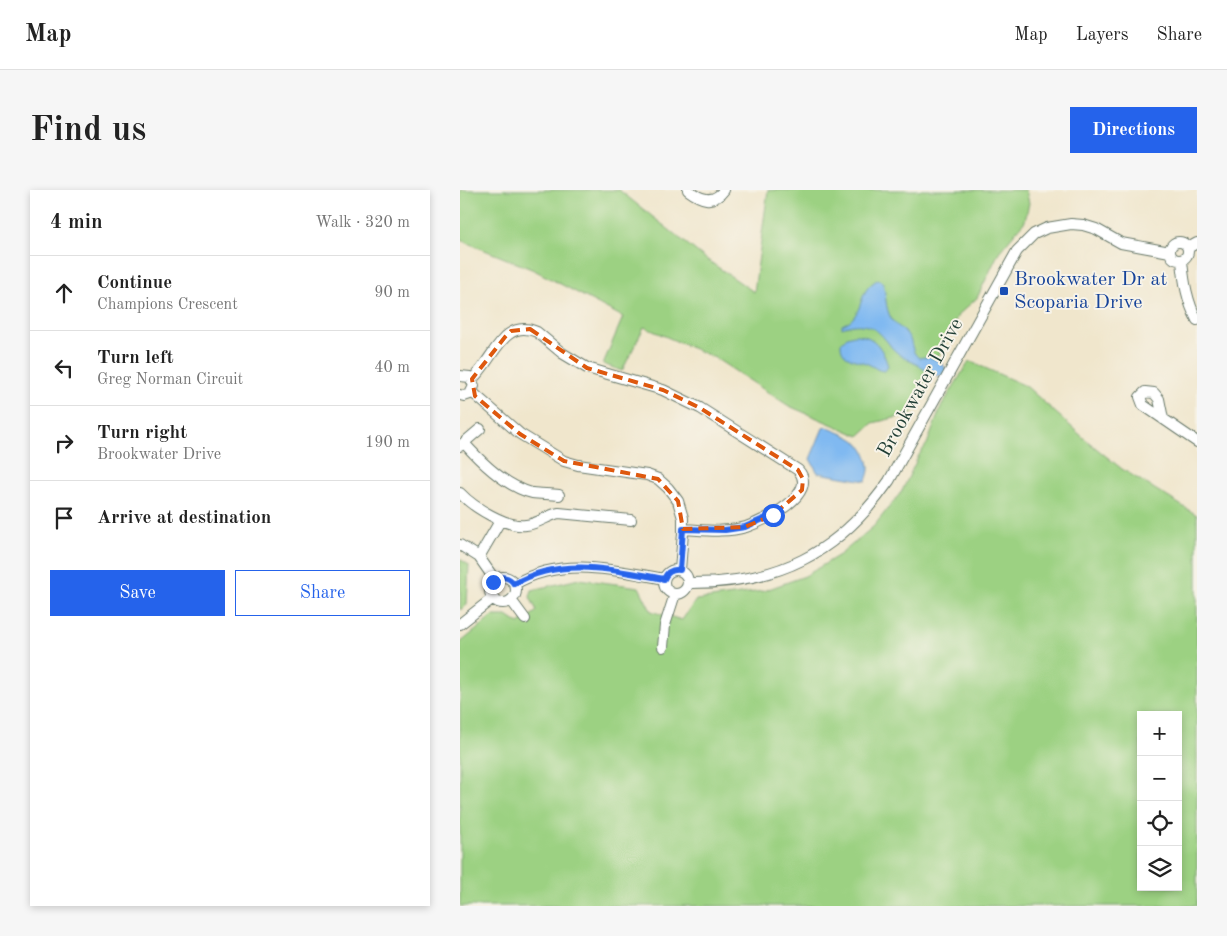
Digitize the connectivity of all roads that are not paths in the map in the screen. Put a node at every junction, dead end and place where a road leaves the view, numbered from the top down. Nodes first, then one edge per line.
1 (688, 190) edge
2 (724, 190) edge
3 (1193, 245) edge
4 (1170, 252) junction
5 (1182, 261) junction
6 (1197, 320) edge
7 (460, 376) edge
8 (472, 379) junction
9 (472, 392) junction
10 (460, 395) edge
11 (1163, 419) dead end
12 (480, 429) dead end
13 (1197, 442) edge
14 (462, 445) edge
15 (460, 494) edge
16 (560, 495) dead end
17 (500, 520) junction
18 (631, 520) dead end
19 (683, 529) junction
20 (460, 545) edge
21 (479, 557) junction
22 (680, 570) junction
23 (664, 579) junction
24 (495, 580) junction
25 (688, 583) junction
26 (514, 584) junction
27 (675, 594) junction
28 (492, 598) junction
29 (511, 600) junction
30 (525, 619) dead end
31 (460, 624) edge
32 (663, 647) dead end

1 - 2 street
3 - 4 street, Brookwater Drive
3 - 5 street, Brookwater Drive
4 - 5 street, Brookwater Drive
4 - 25 street, Brookwater Drive
5 - 6 street
7 - 8 street
8 - 9 street
8 - 19 street
9 - 10 street
9 - 19 street
11 - 13 street
12 - 14 street
14 - 16 street
15 - 17 street
17 - 18 street
17 - 21 street
19 - 22 street
20 - 21 street
21 - 24 street
22 - 23 street
22 - 25 street
23 - 26 street
23 - 27 street
24 - 26 street
24 - 28 street
25 - 27 street
26 - 29 street
27 - 32 street
28 - 29 street
28 - 31 street
29 - 30 street

